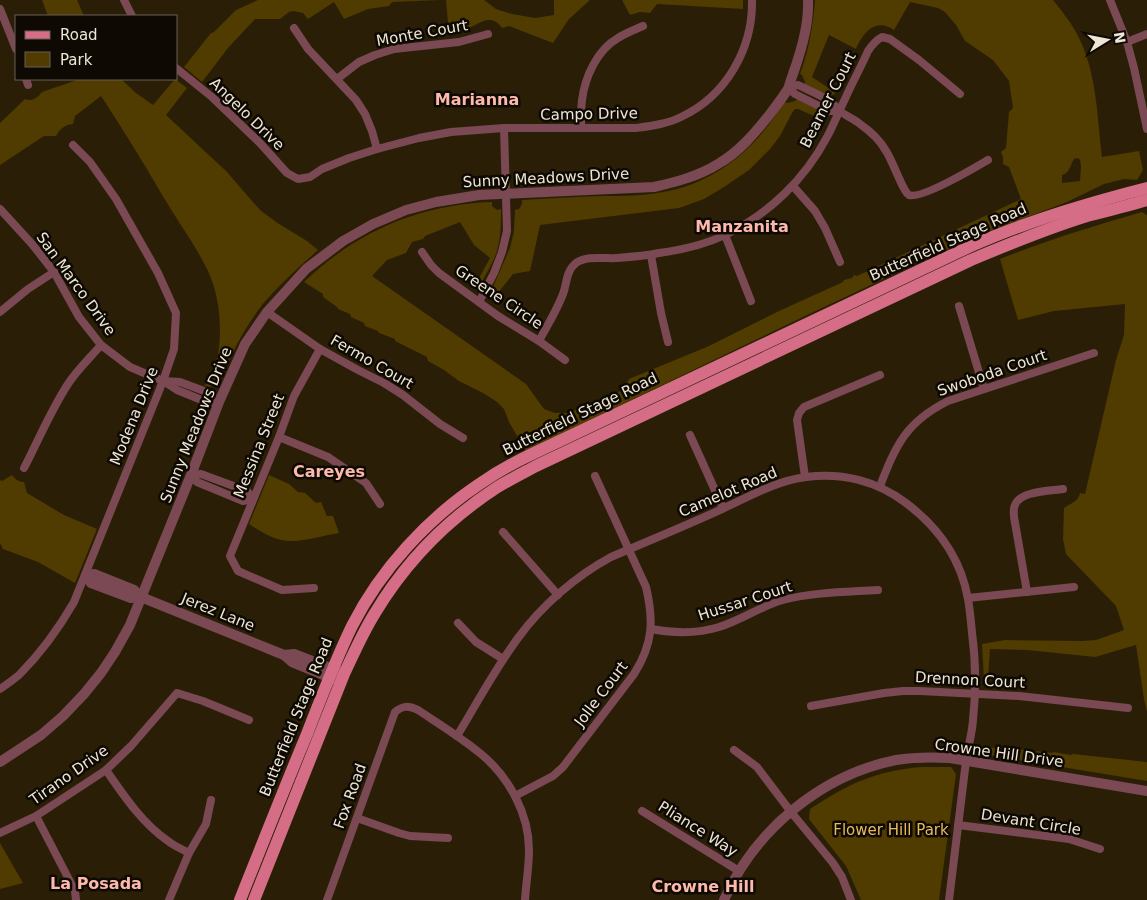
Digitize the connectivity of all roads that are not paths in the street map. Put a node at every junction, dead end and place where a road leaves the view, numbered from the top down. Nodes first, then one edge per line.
1 (124, 0) edge
2 (752, 0) edge
3 (808, 0) edge
4 (1110, 0) edge
5 (0, 9) edge
6 (132, 15) edge
7 (643, 26) dead end
8 (294, 28) dead end
9 (488, 34) dead end
10 (1147, 34) edge
11 (1126, 42) junction
12 (15, 46) edge
13 (178, 70) edge
14 (337, 79) junction
15 (788, 88) junction
16 (960, 94) dead end
17 (840, 111) junction
18 (1146, 120) edge
19 (504, 128) junction
20 (581, 128) junction
21 (1147, 129) edge
22 (73, 145) dead end
23 (377, 149) junction
24 (988, 160) dead end
25 (298, 179) joint
26 (793, 186) junction
27 (1147, 188) edge
28 (506, 193) junction
29 (1147, 200) edge
30 (0, 209) edge
31 (725, 235) junction
32 (422, 252) dead end
33 (651, 255) junction
34 (840, 262) dead end
35 (54, 272) junction
36 (751, 301) dead end
37 (479, 302) junction
38 (959, 306) dead end
39 (0, 312) edge
40 (267, 312) junction
41 (539, 341) junction
42 (668, 342) dead end
43 (101, 345) junction
44 (320, 348) junction
45 (1094, 353) dead end
46 (565, 360) dead end
47 (880, 375) dead end
48 (163, 381) junction
49 (984, 389) junction
50 (219, 402) junction
51 (690, 435) dead end
52 (278, 437) junction
53 (462, 438) dead end
54 (24, 468) dead end
55 (192, 475) junction
56 (595, 476) dead end
57 (805, 477) junction
58 (880, 486) junction
59 (1063, 490) dead end
60 (253, 499) junction
61 (380, 504) dead end
62 (723, 508) junction
63 (503, 532) dead end
64 (629, 550) junction
65 (86, 576) junction
66 (1074, 587) dead end
67 (314, 588) dead end
68 (878, 590) dead end
69 (1027, 592) junction
70 (558, 595) junction
71 (141, 597) junction
72 (968, 598) junction
73 (458, 623) dead end
74 (651, 629) junction
75 (503, 659) junction
76 (337, 676) junction
77 (0, 690) edge
78 (975, 693) junction
79 (811, 706) dead end
80 (1128, 708) dead end
81 (249, 720) dead end
82 (457, 736) junction
83 (734, 750) dead end
84 (966, 760) junction
85 (0, 762) edge
86 (106, 770) junction
87 (1147, 791) edge
88 (515, 796) junction
89 (211, 800) dead end
90 (642, 811) dead end
91 (792, 812) junction
92 (36, 816) junction
93 (357, 818) junction
94 (958, 825) junction
95 (0, 833) edge
96 (448, 838) dead end
97 (1100, 848) dead end
98 (189, 852) junction
99 (739, 871) junction
100 (76, 900) edge
101 (170, 900) edge
102 (240, 900) edge
103 (254, 900) edge
104 (327, 900) edge
105 (524, 900) edge
106 (724, 900) edge
107 (851, 900) edge
108 (949, 900) edge

1 - 6 street
2 - 20 street, Campo Drive
3 - 15 street, Sunny Meadows Drive
4 - 11 street
5 - 12 street
7 - 20 street
8 - 14 street
9 - 14 street, Monte Court
10 - 11 street
11 - 18 street
13 - 25 street, Angelo Drive
14 - 23 street
15 - 17 street
15 - 28 street, Sunny Meadows Drive
16 - 17 street, Beamer Court
17 - 24 street
17 - 26 street, Beamer Court
18 - 21 street
19 - 20 street, Campo Drive
19 - 23 street, Campo Drive
19 - 28 street
22 - 48 street, Modena Drive
23 - 25 street, Campo Drive
26 - 31 street, Beamer Court
26 - 34 street
27 - 76 main road, Butterfield Stage Road
28 - 37 street
28 - 40 street, Sunny Meadows Drive
29 - 76 main road, Butterfield Stage Road
30 - 35 street, San Marco Drive
31 - 33 street, Beamer Court
31 - 36 street
32 - 37 street, Greene Circle
33 - 41 street, Beamer Court
33 - 42 street
35 - 39 street
35 - 43 street, San Marco Drive
37 - 41 street, Greene Circle
38 - 49 street
40 - 44 street, Fermo Court
40 - 50 street, Sunny Meadows Drive
41 - 46 street, Greene Circle
43 - 48 street, San Marco Drive
43 - 54 street
44 - 52 street, Messina Street
44 - 53 street, Fermo Court
45 - 49 street, Swoboda Court
47 - 57 street
48 - 50 street, San Marco Drive
48 - 65 street, Modena Drive
49 - 58 street, Swoboda Court
50 - 55 street, Sunny Meadows Drive
51 - 62 street
52 - 60 street, Messina Street
52 - 61 street
55 - 60 street
55 - 71 street, Sunny Meadows Drive
56 - 64 street, Jolle Court
57 - 58 street, Camelot Road
57 - 62 street, Camelot Road
58 - 72 street, Camelot Road
59 - 69 street
60 - 67 street, Messina Street
62 - 64 street, Camelot Road
63 - 70 street
64 - 70 street, Camelot Road
64 - 74 street, Jolle Court
65 - 71 street, Jerez Lane
65 - 77 street, Modena Drive
66 - 69 street
68 - 74 street, Hussar Court
69 - 72 street
70 - 75 street, Camelot Road
71 - 76 street, Jerez Lane
71 - 85 street, Sunny Meadows Drive
72 - 78 street, Camelot Road
73 - 75 street
74 - 88 street, Jolle Court
75 - 82 street, Camelot Road
76 - 102 main road, Butterfield Stage Road
76 - 103 main road, Butterfield Stage Road
78 - 79 street, Drennon Court
78 - 80 street, Drennon Court
78 - 84 street, Camelot Road
81 - 86 street, Tirano Drive
82 - 88 street
82 - 93 street, Fox Road
83 - 91 street
84 - 87 street, Crowne Hill Drive
84 - 91 street, Crowne Hill Drive
84 - 94 street, Camelot Road
86 - 92 street, Tirano Drive
86 - 98 street
88 - 105 street
89 - 98 street
90 - 99 street, Pliance Way
91 - 99 street, Crowne Hill Drive
91 - 107 street
92 - 95 street, Tirano Drive
92 - 100 street
93 - 96 street
93 - 104 street, Fox Road
94 - 97 street, Devant Circle
94 - 108 street, Camelot Road
98 - 101 street
99 - 106 street, Crowne Hill Drive

